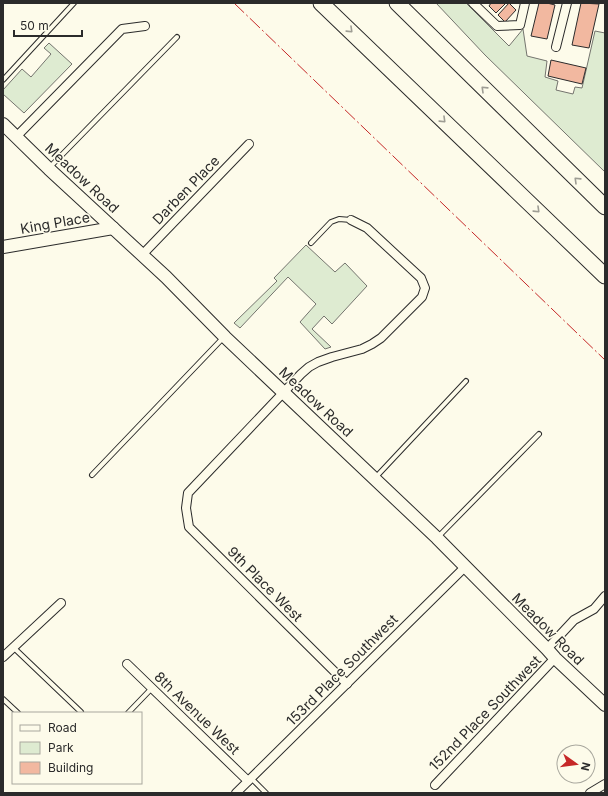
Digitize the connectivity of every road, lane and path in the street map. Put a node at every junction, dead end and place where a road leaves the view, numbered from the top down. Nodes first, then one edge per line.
1 (74, 3) edge
2 (321, 3) edge
3 (397, 3) edge
4 (473, 3) edge
5 (525, 3) edge
6 (567, 3) edge
7 (145, 26) dead end
8 (178, 37) dead end
9 (556, 47) dead end
10 (3, 80) edge
11 (3, 124) edge
12 (16, 137) junction
13 (250, 144) dead end
14 (49, 169) junction
15 (605, 207) edge
16 (351, 220) joint
17 (113, 228) junction
18 (311, 243) dead end
19 (3, 247) edge
20 (142, 255) junction
21 (605, 276) edge
22 (225, 337) junction
23 (466, 381) dead end
24 (284, 392) junction
25 (539, 434) dead end
26 (92, 475) dead end
27 (375, 478) junction
28 (437, 538) junction
29 (466, 566) junction
30 (605, 596) edge
31 (61, 603) dead end
32 (13, 647) junction
33 (547, 649) junction
34 (3, 657) edge
35 (555, 658) junction
36 (127, 664) dead end
37 (347, 684) junction
38 (152, 688) junction
39 (3, 699) edge
40 (605, 705) edge
41 (17, 712) edge
42 (81, 712) dead end
43 (129, 712) edge
44 (250, 780) junction
45 (605, 784) edge
46 (435, 785) dead end
47 (236, 793) edge
48 (266, 793) edge
49 (590, 793) edge

1 - 10 lane
2 -> 21 highway
15 -> 3 highway
4 - 5 street
6 - 9 street
7 - 12 street
8 - 14 lane
11 - 12 street, Meadow Road
12 - 14 street, Meadow Road
13 - 20 street, Darben Place
14 - 17 street, Meadow Road
16 - 18 lane
16 - 24 street
17 - 19 street, King Place
17 - 20 street, Meadow Road
20 - 22 street, Meadow Road
22 - 24 street, Meadow Road
22 - 26 lane
23 - 27 lane
24 - 27 street, Meadow Road
24 - 37 street, 9th Place West
25 - 28 lane
27 - 28 street, Meadow Road
28 - 29 street, Meadow Road
29 - 33 street, Meadow Road
29 - 37 street, 153rd Place Southwest
30 - 33 street, 152nd Place Southwest
31 - 32 street
32 - 34 street
32 - 42 lane
33 - 35 street, Meadow Road
35 - 40 street, Meadow Road
35 - 46 street, 152nd Place Southwest
36 - 38 street, 8th Avenue West
37 - 44 street, 153rd Place Southwest
38 - 43 lane
38 - 44 street, 8th Avenue West
39 - 41 lane
44 - 47 street, 153rd Place Southwest
44 - 48 lane
45 - 49 street

